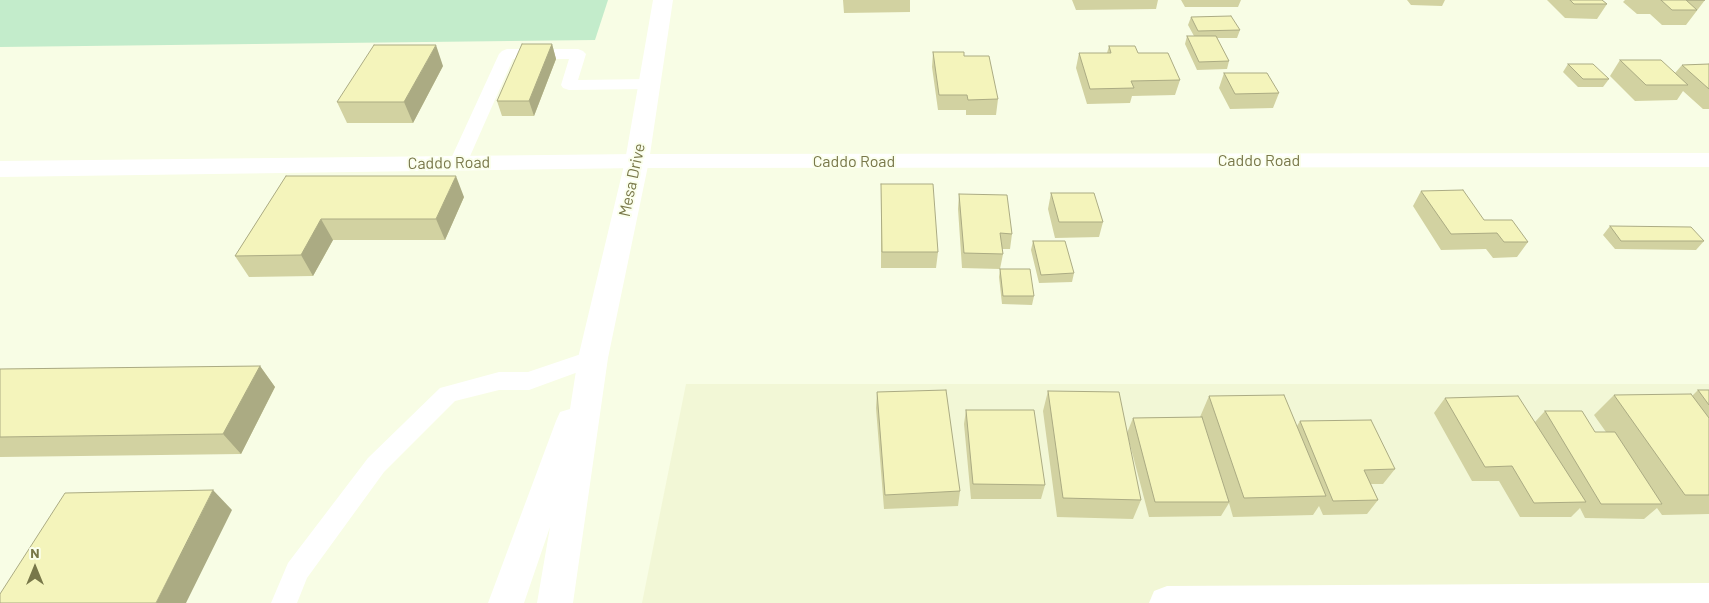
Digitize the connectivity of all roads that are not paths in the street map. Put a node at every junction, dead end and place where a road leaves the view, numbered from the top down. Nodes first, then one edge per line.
1 (663, 0) edge
2 (649, 84) junction
3 (1709, 160) edge
4 (637, 161) junction
5 (458, 163) junction
6 (0, 169) edge
7 (593, 358) junction
8 (1709, 600) edge
9 (1476, 602) edge
10 (284, 603) edge
11 (506, 603) edge
12 (555, 603) edge
13 (1167, 603) edge

1 - 2 street, Mesa Drive
2 - 4 street, Mesa Drive
2 - 5 lane
3 - 4 street, Caddo Road
4 - 5 street, Caddo Road
4 - 7 street, Mesa Drive
5 - 6 street, Caddo Road
7 - 10 lane
7 - 11 street, Mesa Drive
7 - 12 street, Mesa Drive
8 - 9 street
9 - 13 street

